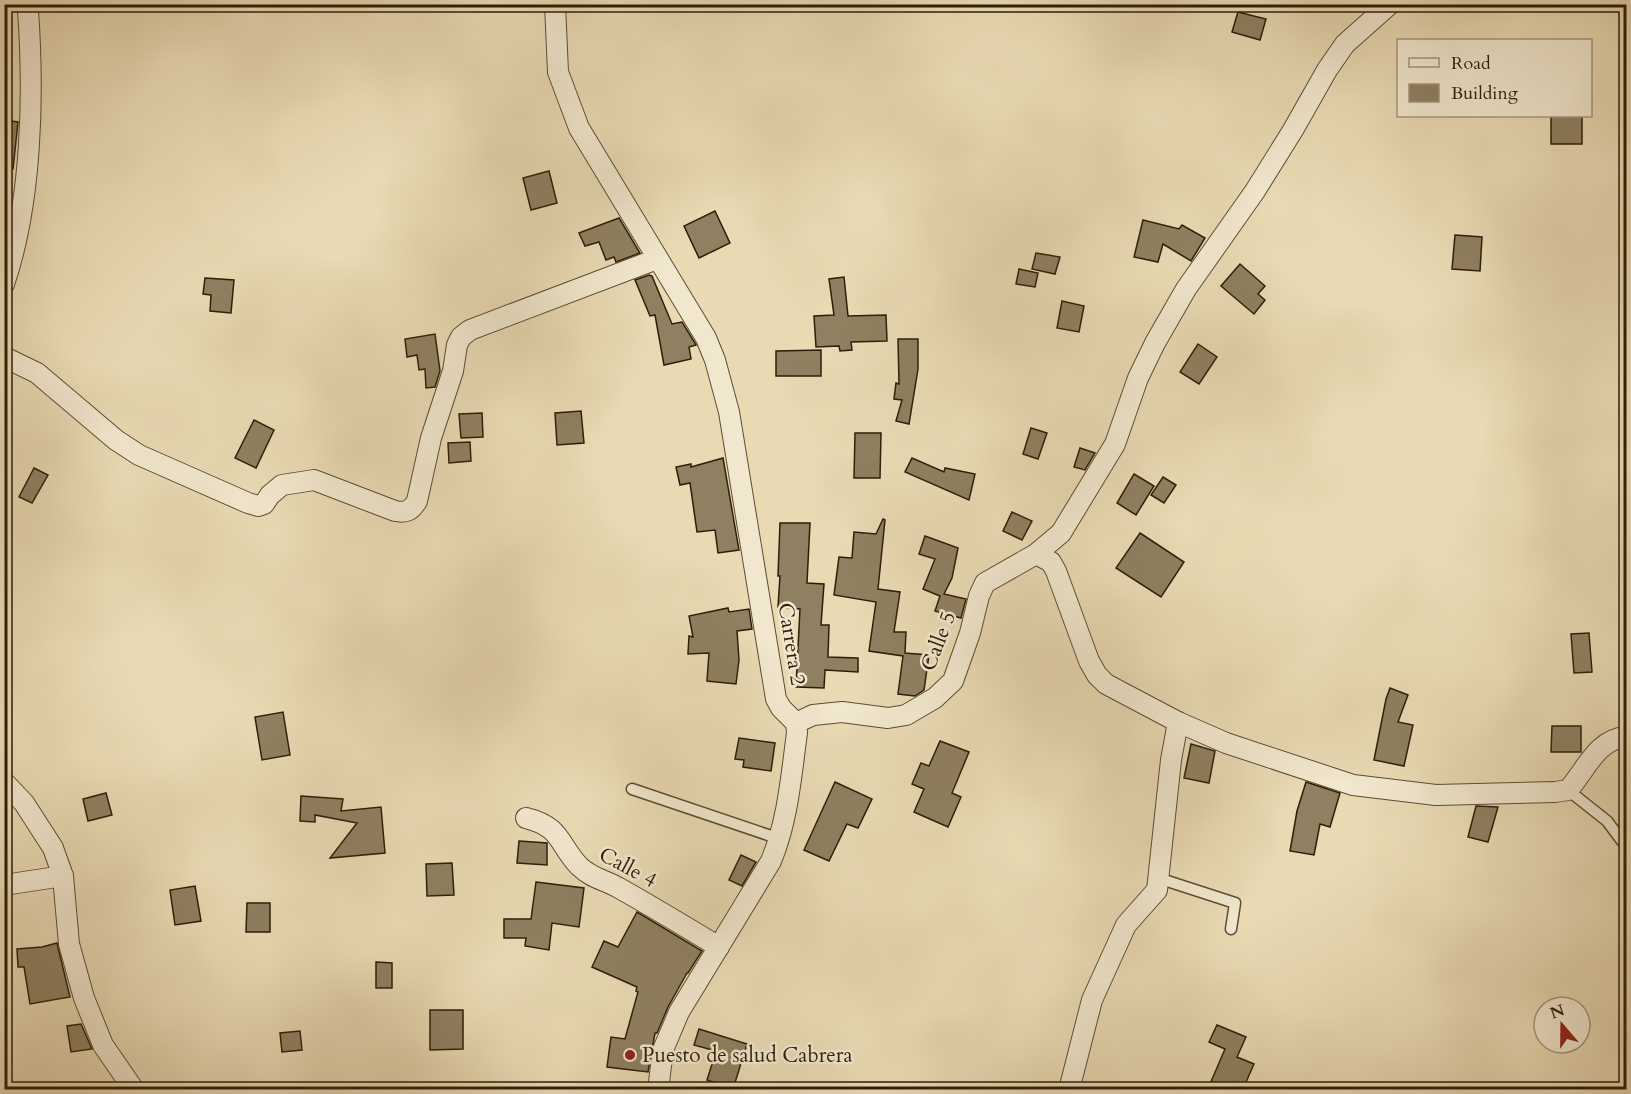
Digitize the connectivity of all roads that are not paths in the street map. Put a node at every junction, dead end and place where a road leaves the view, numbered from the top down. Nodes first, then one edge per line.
1 (26, 4) edge
2 (555, 4) edge
3 (1389, 4) edge
4 (657, 259) junction
5 (4, 284) edge
6 (4, 357) edge
7 (1036, 554) junction
8 (1178, 722) junction
9 (796, 723) junction
10 (1626, 736) edge
11 (4, 782) edge
12 (632, 789) dead end
13 (1568, 790) junction
14 (526, 818) dead end
15 (780, 839) junction
16 (1622, 841) dead end
17 (63, 876) junction
18 (1158, 878) junction
19 (4, 885) edge
20 (1231, 929) dead end
21 (719, 947) junction
22 (134, 1089) edge
23 (658, 1089) edge
24 (1069, 1089) edge

1 - 5 street
2 - 4 street, Carrera 2
3 - 7 street, Calle 5
4 - 6 street
4 - 9 street, Carrera 2
7 - 8 street
7 - 9 street, Calle 5
8 - 13 street
8 - 18 street
9 - 15 street
10 - 13 street
11 - 17 street
12 - 15 lane
13 - 16 lane
14 - 21 street, Calle 4
15 - 21 street
17 - 19 street
17 - 22 street
18 - 20 lane
18 - 24 street
21 - 23 street

